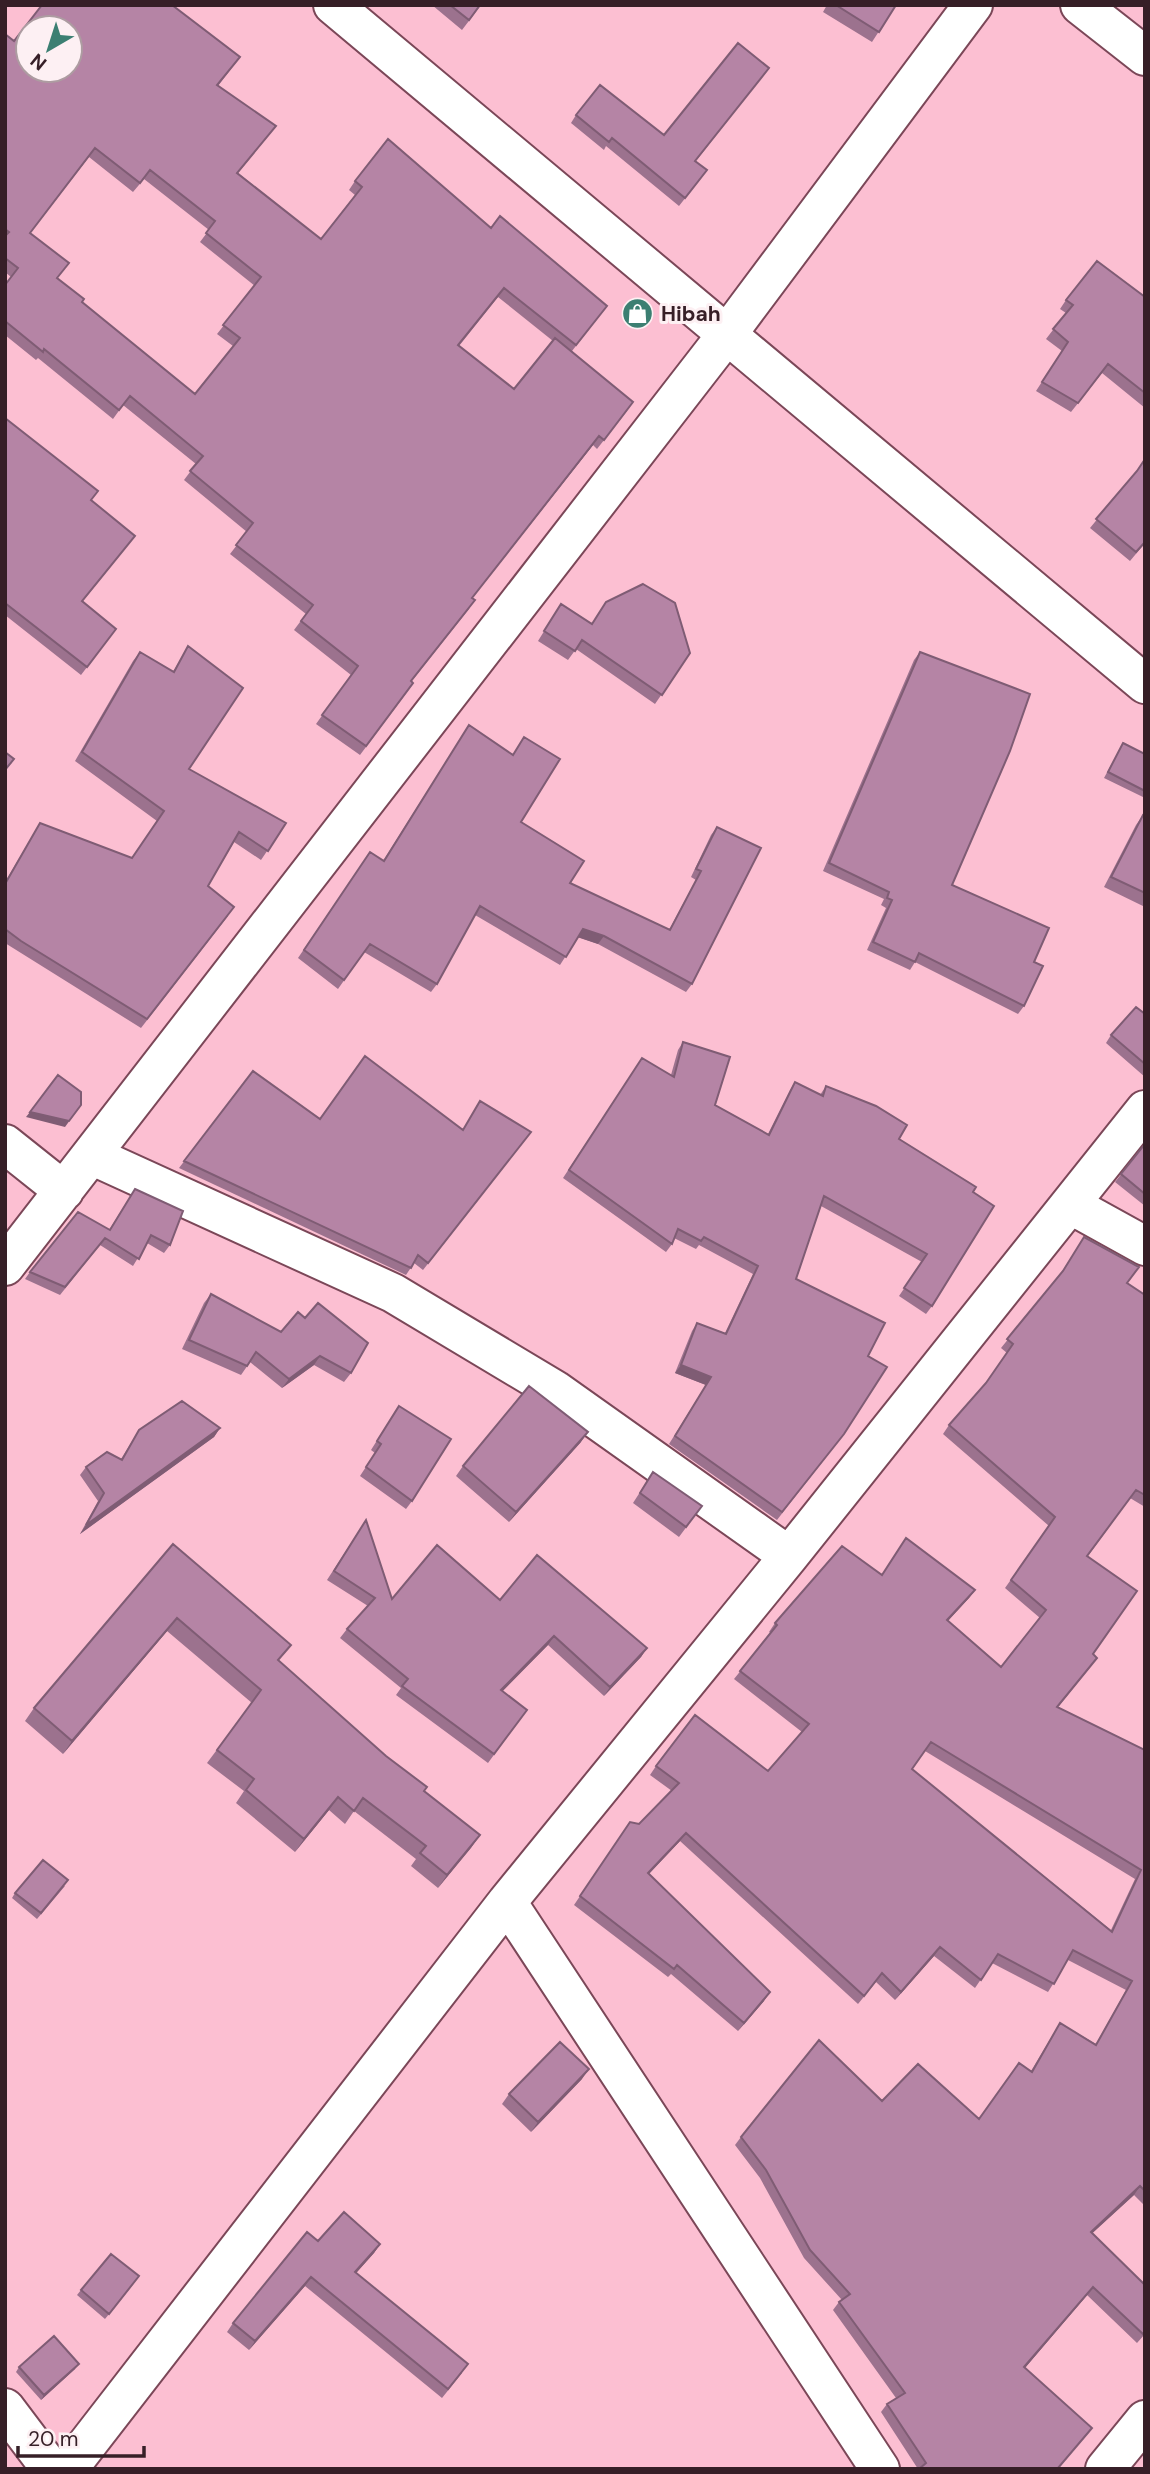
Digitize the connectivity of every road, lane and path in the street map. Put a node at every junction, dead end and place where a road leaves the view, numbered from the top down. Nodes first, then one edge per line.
1 (333, 5) edge
2 (973, 5) edge
3 (1080, 5) edge
4 (1145, 55) edge
5 (728, 332) junction
6 (1145, 684) edge
7 (1145, 1110) edge
8 (5, 1144) edge
9 (93, 1156) junction
10 (64, 1191) junction
11 (1071, 1205) junction
12 (1145, 1246) edge
13 (5, 1266) edge
14 (789, 1556) junction
15 (506, 1902) junction
16 (5, 2408) edge
17 (1145, 2420) edge
18 (51, 2469) edge
19 (68, 2469) edge
20 (880, 2469) edge
21 (1105, 2469) edge

1 - 5 street
2 - 5 street
3 - 4 street
5 - 6 street
5 - 9 street
7 - 11 street
8 - 10 street
9 - 10 street
9 - 14 street
10 - 13 street
11 - 12 street
11 - 14 street
14 - 15 street
15 - 19 street
15 - 20 street
16 - 18 street
17 - 21 street

